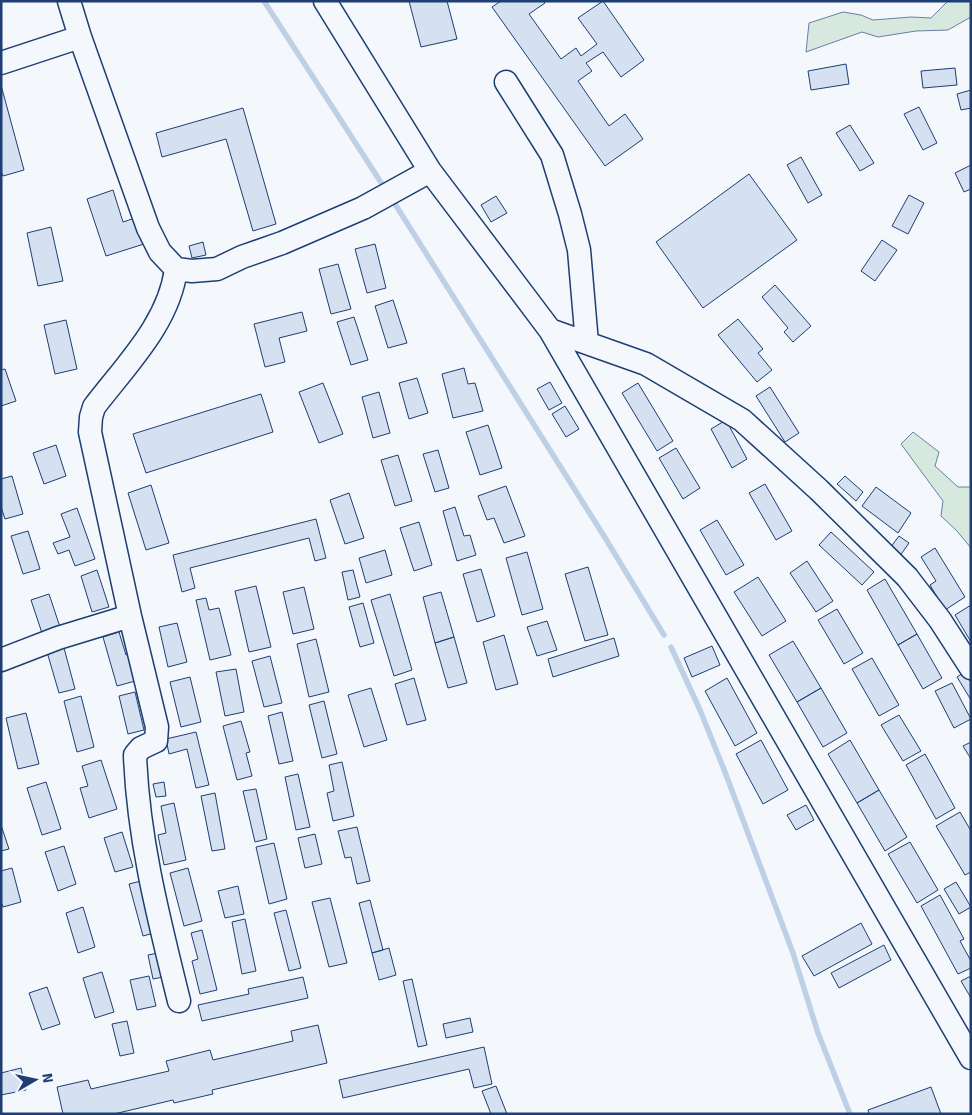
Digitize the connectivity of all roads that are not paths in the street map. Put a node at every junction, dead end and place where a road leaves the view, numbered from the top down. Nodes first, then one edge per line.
1 (69, 1) edge
2 (325, 1) edge
3 (80, 37) junction
4 (1, 63) edge
5 (506, 82) dead end
6 (430, 171) junction
7 (176, 269) junction
8 (550, 330) junction
9 (587, 343) junction
10 (130, 616) junction
11 (1, 660) edge
12 (971, 668) edge
13 (179, 1001) dead end
14 (971, 1058) edge

1 - 3 street
2 - 6 street
3 - 4 street
3 - 7 street
5 - 9 street
6 - 7 street
6 - 8 street
7 - 10 street
8 - 9 street
8 - 14 street
9 - 12 street
10 - 11 street
10 - 13 street

